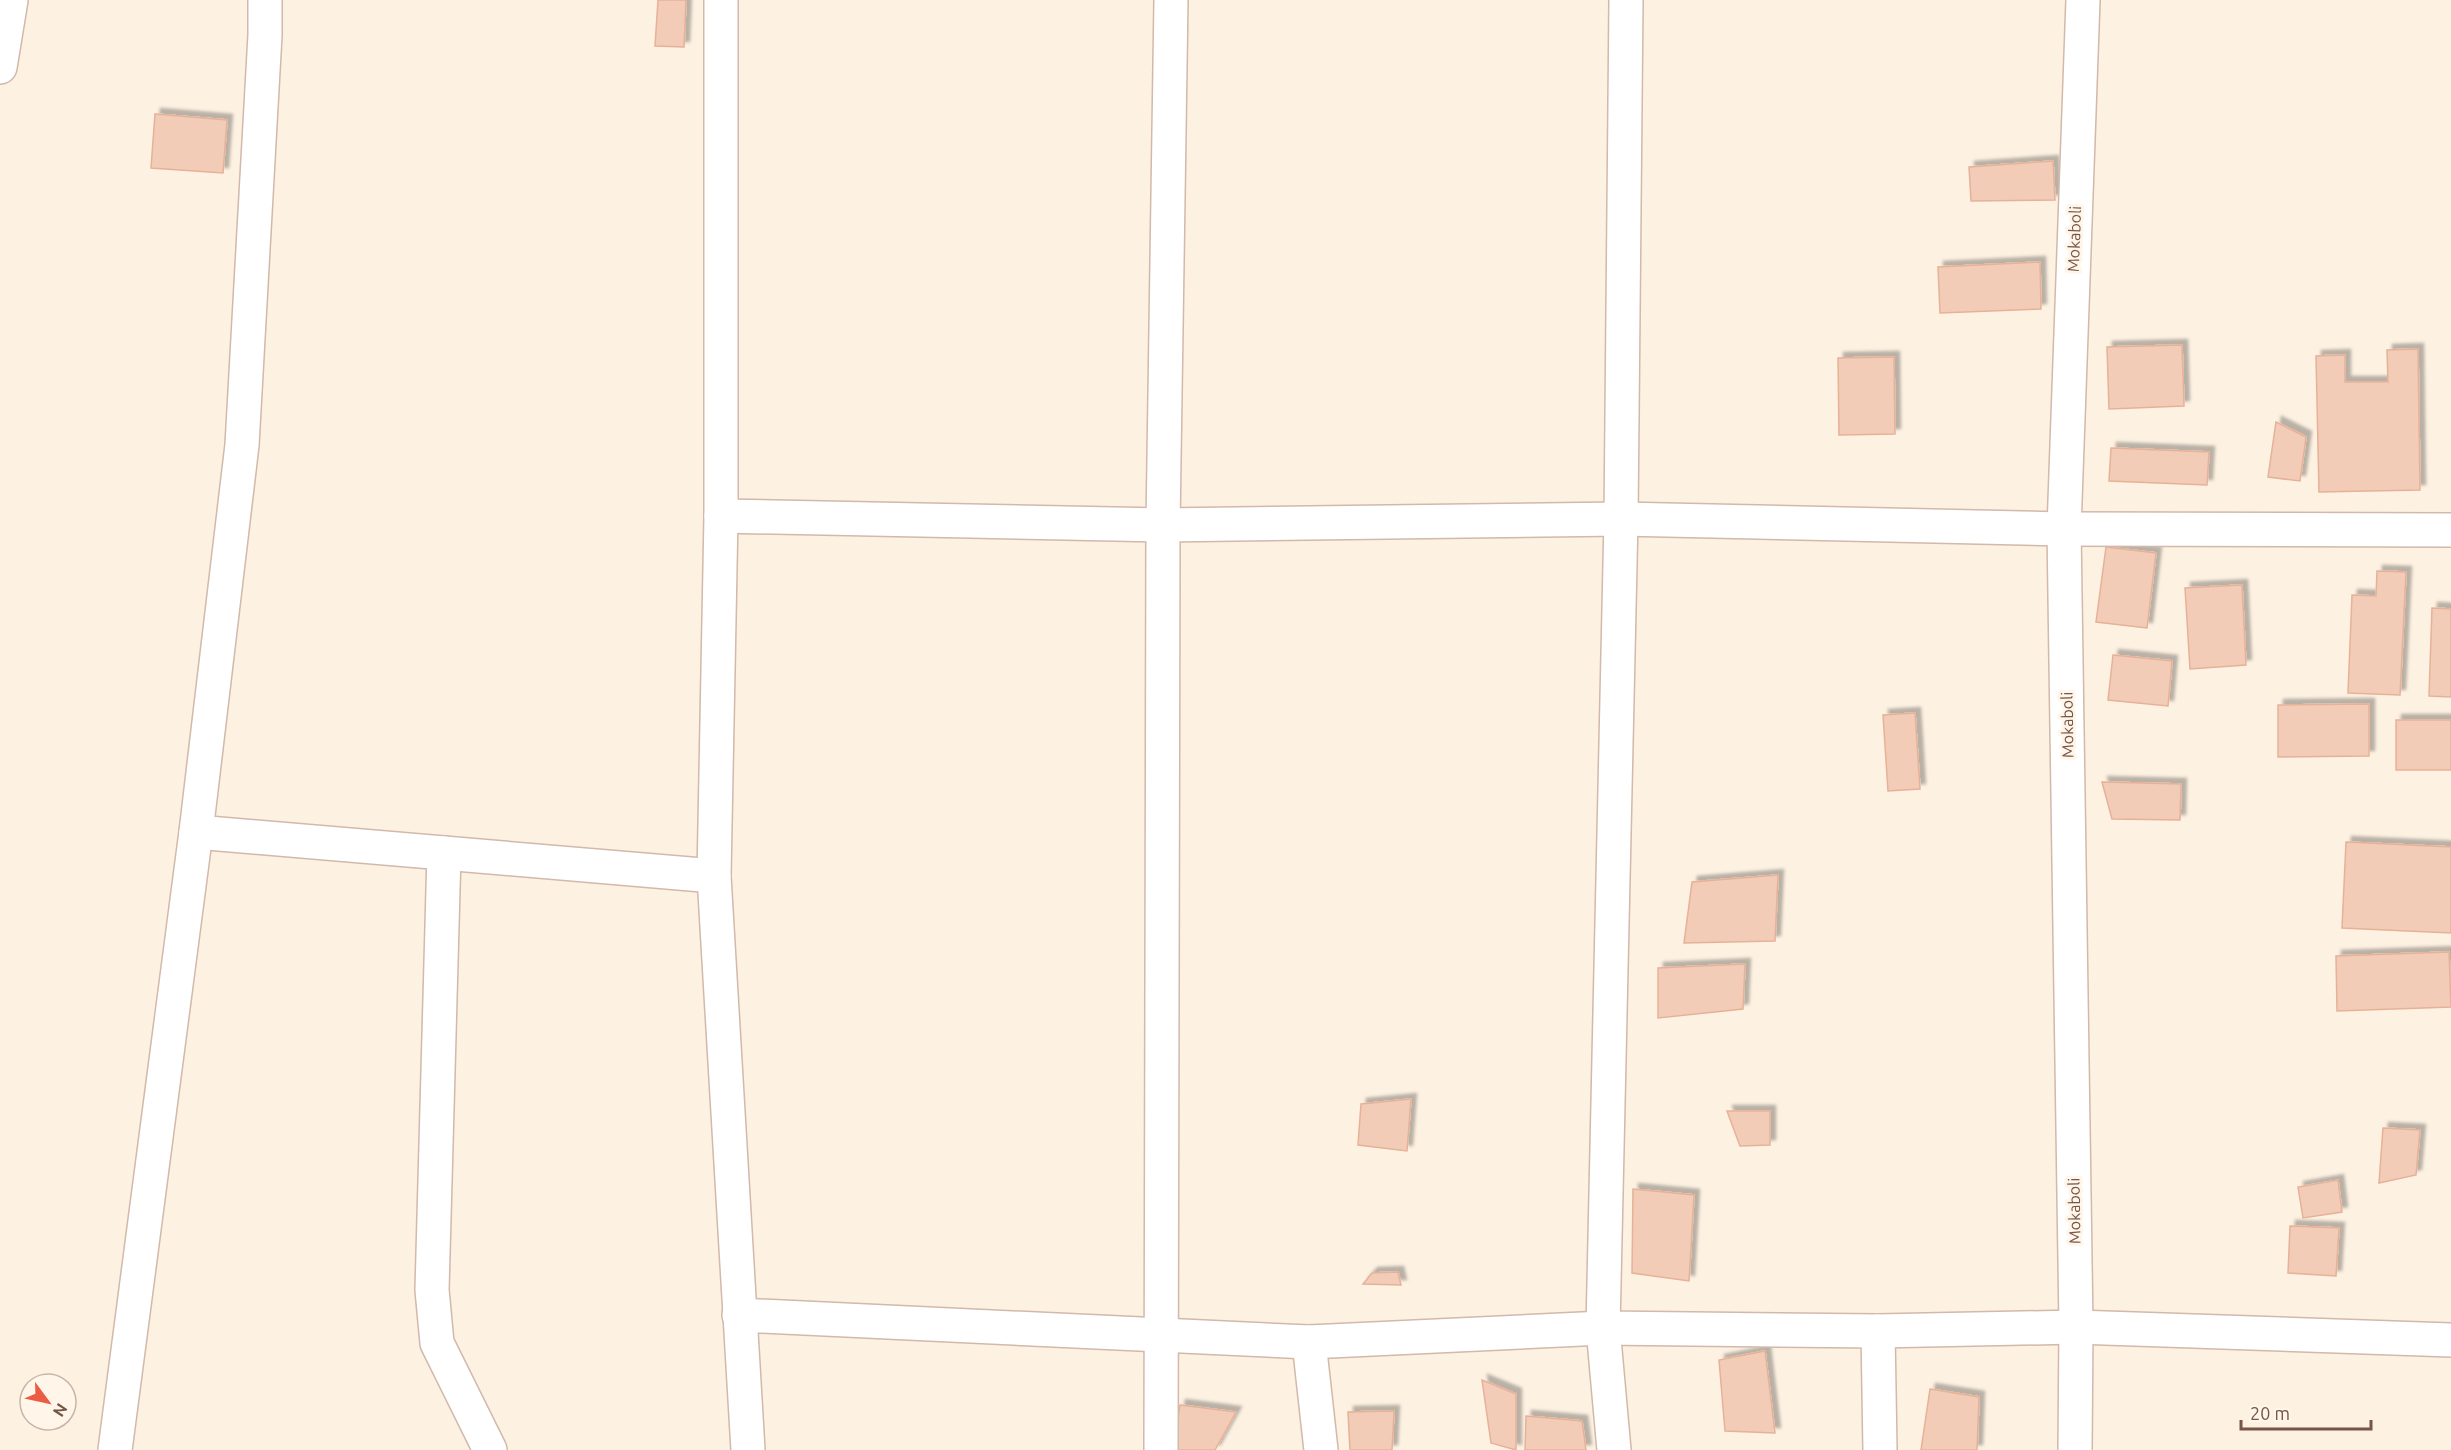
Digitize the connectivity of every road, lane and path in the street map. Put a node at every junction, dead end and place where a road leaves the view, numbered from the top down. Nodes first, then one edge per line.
1 (11, 0) edge
2 (265, 0) edge
3 (721, 0) edge
4 (1171, 0) edge
5 (1626, 0) edge
6 (2082, 0) edge
7 (0, 67) edge
8 (721, 516) junction
9 (1621, 519) junction
10 (1163, 525) junction
11 (2064, 529) junction
12 (2451, 530) edge
13 (196, 832) junction
14 (444, 853) junction
15 (714, 876) junction
16 (739, 1315) junction
17 (2076, 1327) junction
18 (1604, 1328) junction
19 (1878, 1331) junction
20 (1163, 1335) junction
21 (2451, 1340) edge
22 (1310, 1342) junction
23 (115, 1450) edge
24 (490, 1450) edge
25 (748, 1450) edge
26 (1161, 1450) edge
27 (1321, 1450) edge
28 (1614, 1450) edge
29 (1880, 1450) edge
30 (2075, 1450) edge

1 - 7 street
2 - 13 street
3 - 8 street
4 - 10 street
5 - 9 street
6 - 11 street, Mokaboli
8 - 10 street
8 - 15 street
9 - 10 street
9 - 11 street
9 - 18 street
10 - 20 street
11 - 12 street
11 - 17 street, Mokaboli
13 - 14 street
13 - 23 street
14 - 15 street
14 - 24 street
15 - 16 street
16 - 20 street
16 - 25 street
17 - 19 street
17 - 21 street
17 - 30 street, Mokaboli
18 - 19 street
18 - 22 street
18 - 28 street
19 - 29 street
20 - 22 street
20 - 26 street
22 - 27 street

